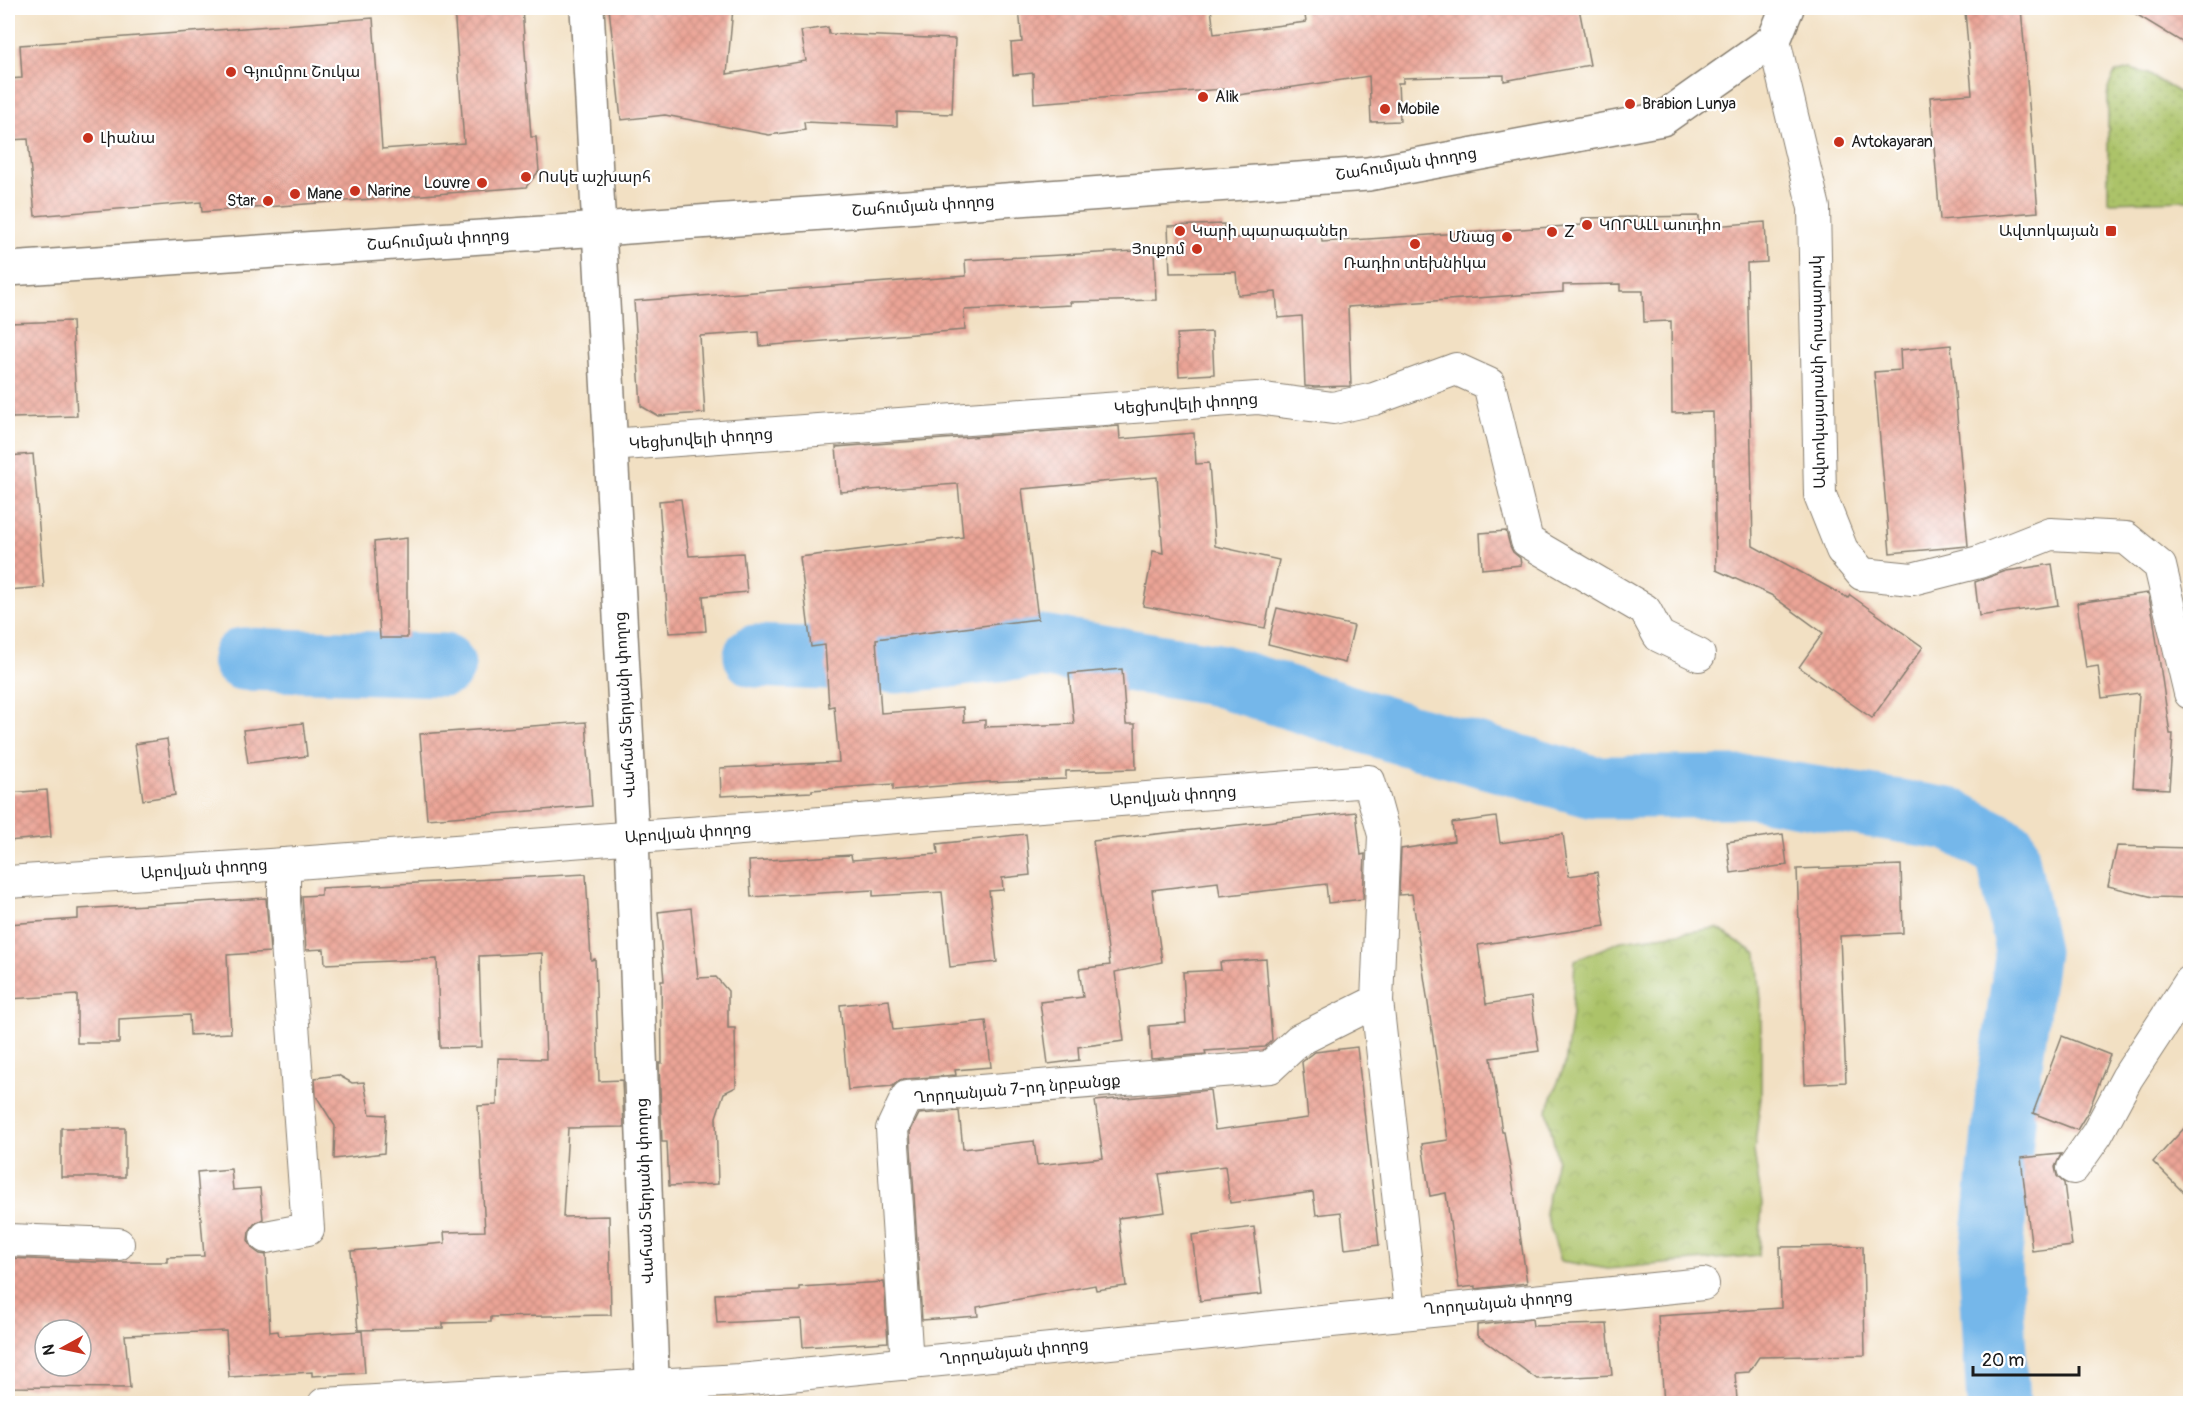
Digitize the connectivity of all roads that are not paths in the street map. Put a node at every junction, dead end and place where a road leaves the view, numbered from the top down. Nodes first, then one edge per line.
1 (587, 8) edge
2 (1787, 8) edge
3 (1774, 40) junction
4 (600, 229) junction
5 (8, 269) edge
6 (610, 445) junction
7 (1699, 655) dead end
8 (2190, 693) edge
9 (632, 837) junction
10 (284, 864) junction
11 (8, 882) edge
12 (2190, 982) edge
13 (1377, 1001) junction
14 (2073, 1168) dead end
15 (266, 1237) dead end
16 (8, 1240) edge
17 (118, 1244) dead end
18 (1703, 1284) dead end
19 (1411, 1312) junction
20 (908, 1364) junction
21 (652, 1394) edge
22 (324, 1404) edge

1 - 4 street, Վահան Տերյանի փողոց
2 - 3 street
3 - 4 street, Շահումյան փողոց
3 - 8 street, Ավտոկայարանի հրապարակ
4 - 5 street, Շահումյան փողոց
4 - 6 street, Վահան Տերյանի փողոց
6 - 7 street, Կեցխովելի փողոց
6 - 9 street, Վահան Տերյանի փողոց
9 - 10 street, Աբովյան փողոց
9 - 13 street, Աբովյան փողոց
9 - 21 street, Վահան Տերյանի փողոց
10 - 11 street, Աբովյան փողոց
10 - 15 street
12 - 14 street
13 - 19 street
13 - 20 street, Ղորղանյան 7-րդ նրբանցք
16 - 17 street
18 - 19 street, Ղորղանյան փողոց
19 - 20 street, Ղորղանյան փողոց
20 - 21 street, Ղորղանյան փողոց
21 - 22 street, Ղորղանյան փողոց

